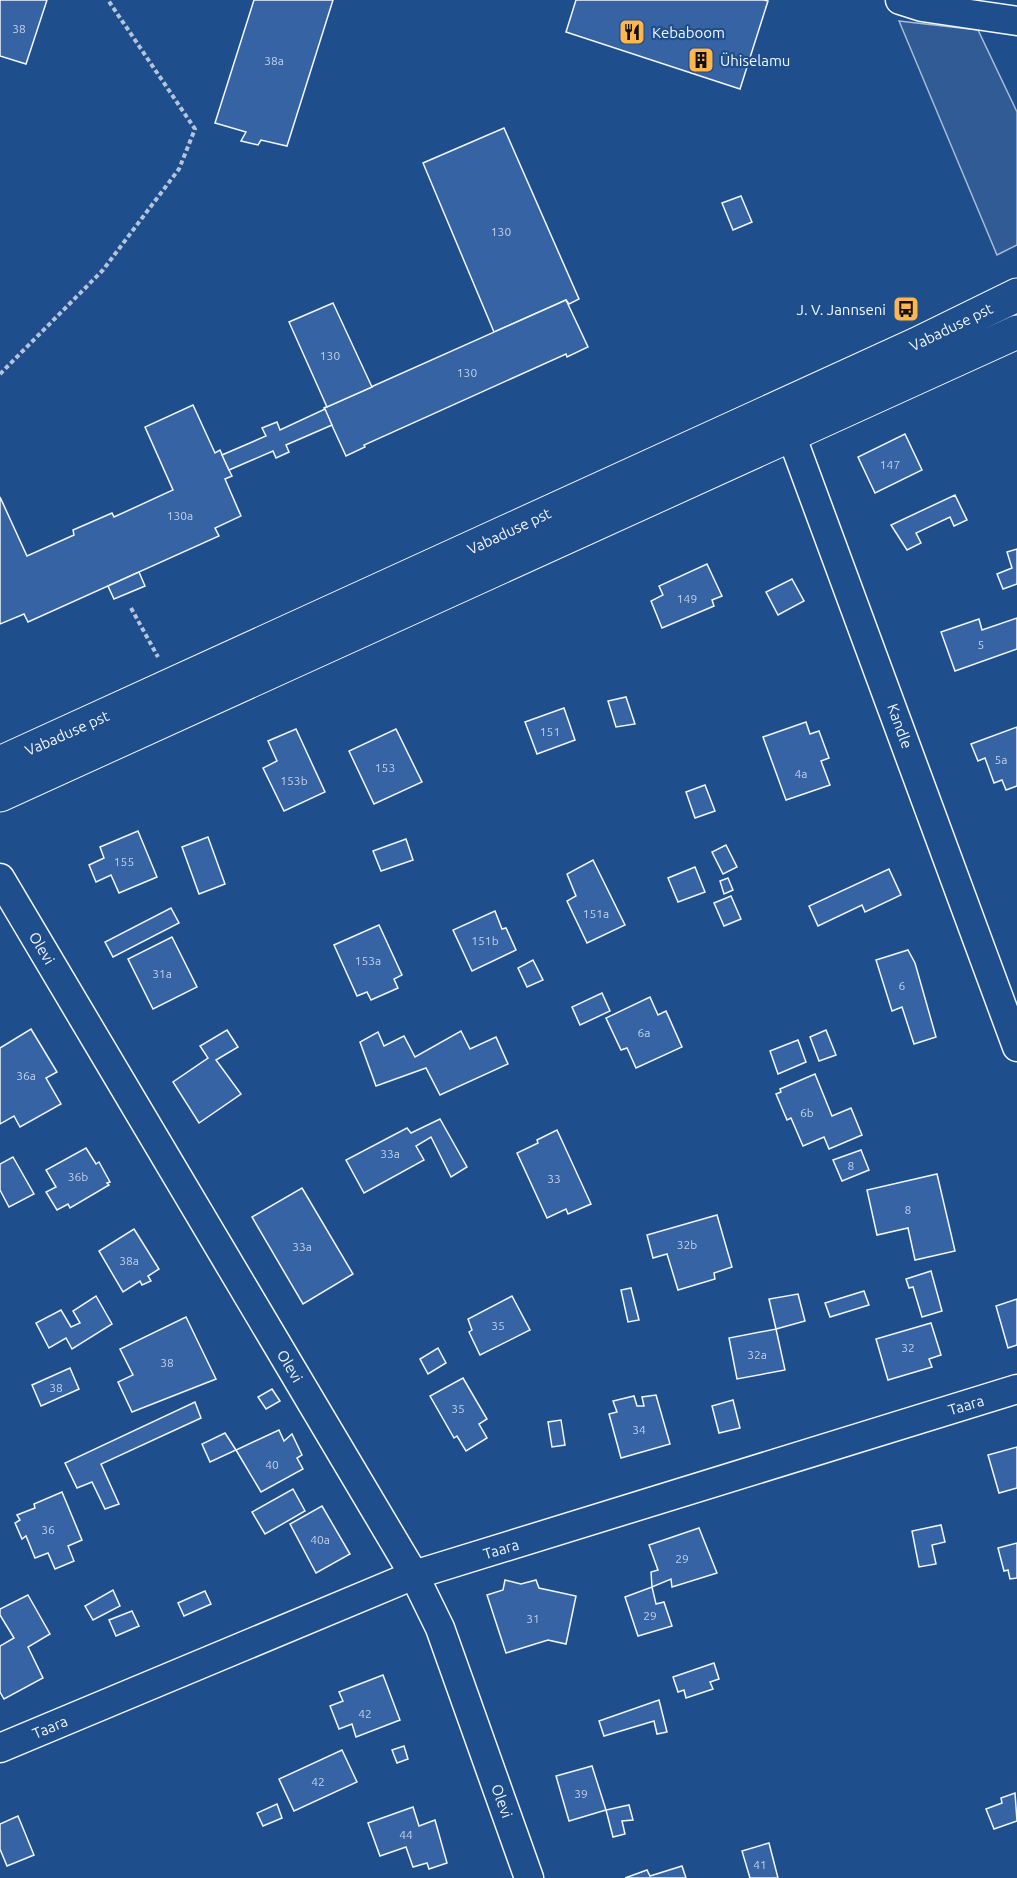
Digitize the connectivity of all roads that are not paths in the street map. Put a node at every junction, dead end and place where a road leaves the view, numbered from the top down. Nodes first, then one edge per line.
1 (900, 0) edge
2 (1017, 21) edge
3 (1017, 295) edge
4 (1017, 332) edge
5 (786, 420) junction
6 (0, 764) edge
7 (0, 795) edge
8 (0, 879) edge
9 (1017, 1047) edge
10 (1017, 1389) edge
11 (414, 1575) junction
12 (0, 1748) edge
13 (530, 1878) edge

1 - 2 street
3 - 5 highway, Vabaduse pst
4 - 5 highway, Vabaduse pst
5 - 6 highway, Vabaduse pst
5 - 7 highway, Vabaduse pst
5 - 9 street, Kandle
8 - 11 street, Olevi
10 - 11 street, Taara
11 - 12 street, Taara
11 - 13 street, Olevi

